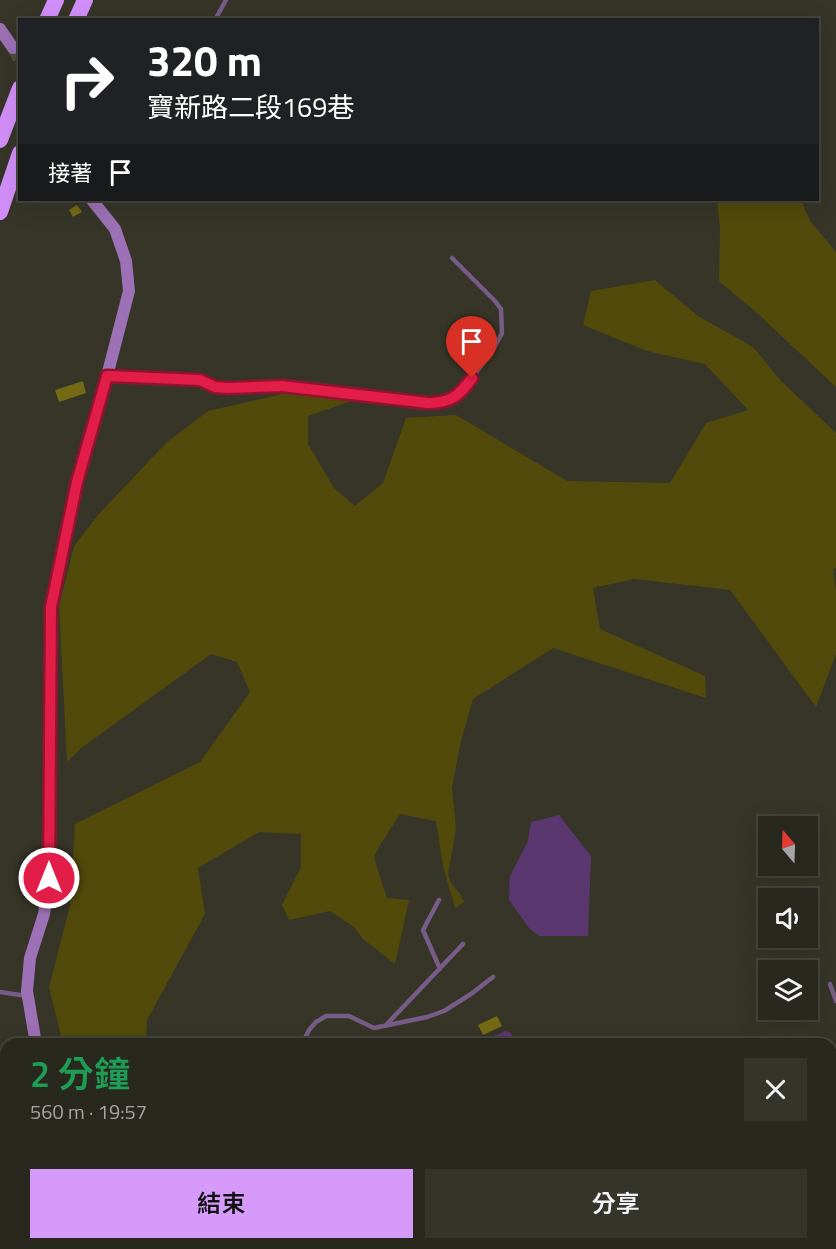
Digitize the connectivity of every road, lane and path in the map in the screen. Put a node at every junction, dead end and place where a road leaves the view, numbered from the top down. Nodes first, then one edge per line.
1 (56, 0) edge
2 (85, 0) edge
3 (226, 0) edge
4 (48, 18) edge
5 (77, 18) edge
6 (216, 18) edge
7 (0, 29) edge
8 (13, 48) tunnel mouth
9 (18, 92) edge
10 (0, 140) edge
11 (18, 159) edge
12 (93, 201) edge
13 (0, 212) edge
14 (452, 258) dead end
15 (107, 376) junction
16 (439, 900) dead end
17 (463, 944) dead end
18 (440, 969) junction
19 (493, 977) dead end
20 (830, 984) dead end
21 (0, 992) edge
22 (27, 996) junction
23 (836, 1002) edge
24 (386, 1026) junction
25 (35, 1038) edge
26 (305, 1038) edge

1 - 4 highway
2 - 5 highway
3 - 6 lane
7 - 8 street
9 - 10 highway
11 - 13 highway
12 - 15 street
14 - 15 lane
15 - 22 street
16 - 18 lane
17 - 18 lane
18 - 24 lane
19 - 24 lane
20 - 23 lane
21 - 22 lane
22 - 25 street
24 - 26 lane

